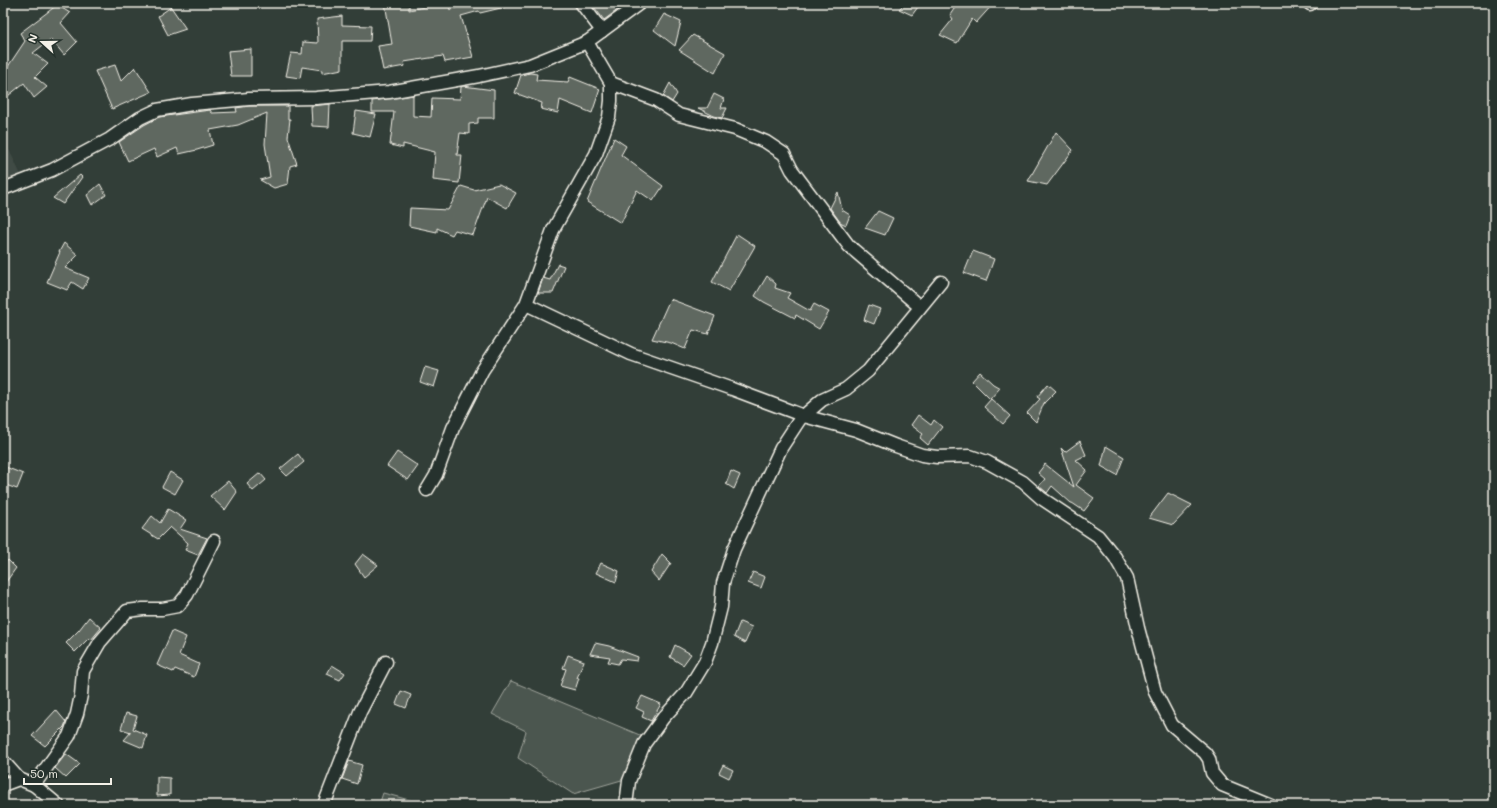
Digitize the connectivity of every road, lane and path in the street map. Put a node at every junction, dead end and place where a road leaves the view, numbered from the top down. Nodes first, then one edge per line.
1 (581, 3) edge
2 (640, 3) edge
3 (602, 31) junction
4 (587, 42) junction
5 (611, 83) junction
6 (3, 189) edge
7 (941, 282) dead end
8 (526, 304) junction
9 (920, 307) junction
10 (804, 416) junction
11 (427, 490) dead end
12 (214, 541) dead end
13 (386, 662) dead end
14 (3, 761) edge
15 (19, 779) junction
16 (3, 785) edge
17 (34, 785) junction
18 (58, 805) edge
19 (324, 805) edge
20 (626, 805) edge
21 (1271, 805) edge

1 - 3 street
2 - 3 street
3 - 4 street
4 - 5 street
4 - 6 street
5 - 8 street
5 - 9 street
7 - 9 street
8 - 10 street
8 - 11 street
9 - 10 street
10 - 20 street
10 - 21 street
12 - 17 street
13 - 19 street
14 - 15 street
15 - 16 street
15 - 17 street
17 - 18 street

